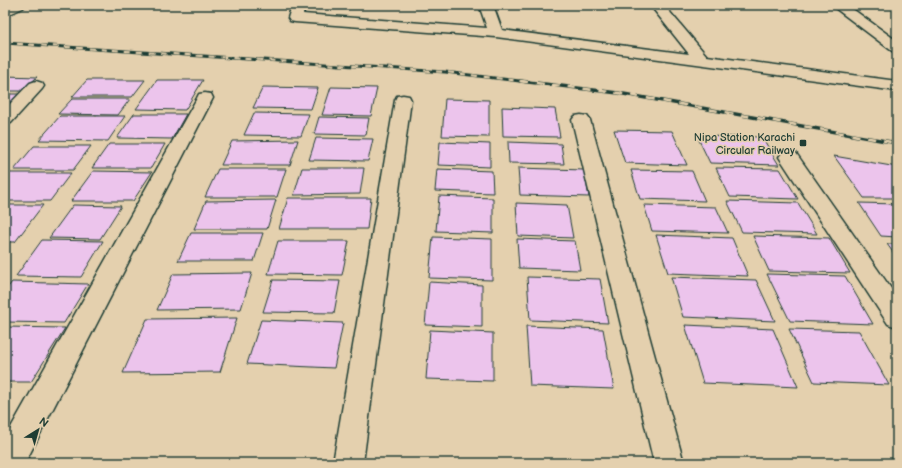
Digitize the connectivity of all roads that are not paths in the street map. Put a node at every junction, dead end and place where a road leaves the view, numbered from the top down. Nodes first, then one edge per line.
1 (18, 5) edge
2 (299, 5) edge
3 (486, 5) edge
4 (657, 5) edge
5 (838, 5) edge
6 (5, 12) edge
7 (496, 33) junction
8 (894, 43) edge
9 (702, 60) junction
10 (36, 86) dead end
11 (897, 86) edge
12 (205, 98) dead end
13 (403, 100) dead end
14 (5, 119) edge
15 (581, 120) dead end
16 (789, 157) dead end
17 (897, 317) edge
18 (8, 463) edge
19 (348, 463) edge
20 (669, 463) edge

1 - 6 street
2 - 7 street
3 - 7 street
4 - 9 street
5 - 8 street
7 - 9 street
9 - 11 street
10 - 14 street
12 - 18 street
13 - 19 street
15 - 20 street
16 - 17 street

